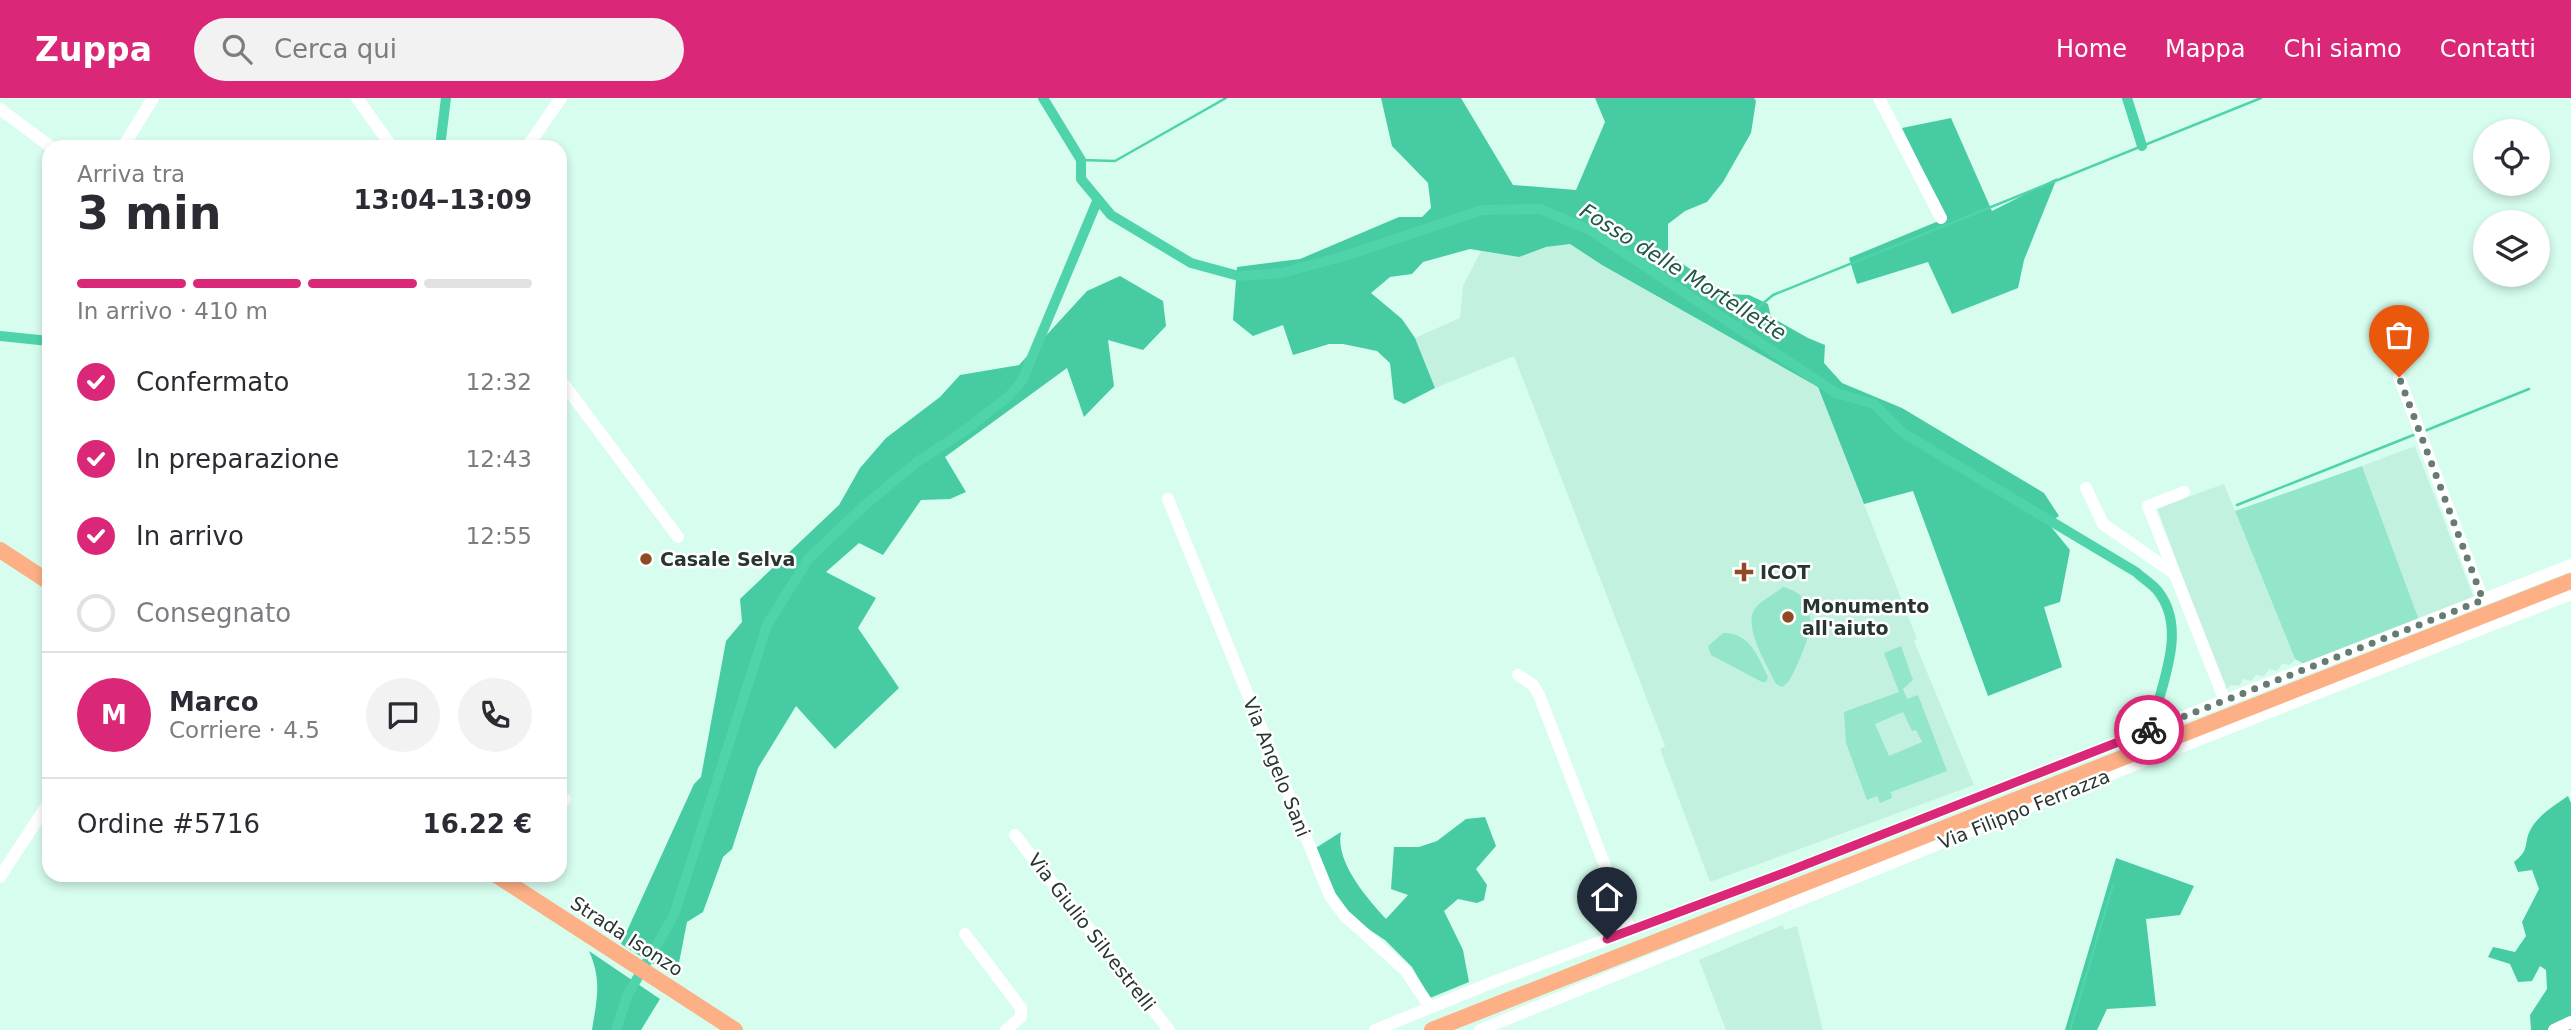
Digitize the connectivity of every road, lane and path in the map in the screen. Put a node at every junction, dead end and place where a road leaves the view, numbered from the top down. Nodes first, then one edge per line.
1 (153, 98) edge
2 (357, 98) edge
3 (561, 98) edge
4 (1879, 98) edge
5 (0, 109) edge
6 (42, 140) edge
7 (127, 140) edge
8 (387, 140) edge
9 (532, 140) edge
10 (1941, 218) dead end
11 (2399, 377) dead end
12 (567, 388) edge
13 (2086, 488) dead end
14 (2184, 492) dead end
15 (1168, 499) dead end
16 (678, 537) dead end
17 (2, 557) edge
18 (2571, 565) edge
19 (2175, 574) junction
20 (42, 578) edge
21 (2571, 580) edge
22 (2571, 594) edge
23 (2483, 600) junction
24 (1518, 675) dead end
25 (2225, 701) junction
26 (42, 813) edge
27 (1015, 835) dead end
28 (0, 877) edge
29 (510, 882) edge
30 (1630, 930) junction
31 (965, 934) dead end
32 (1430, 1007) junction
33 (2571, 1022) edge
34 (735, 1030) edge
35 (1006, 1030) edge
36 (1169, 1030) edge
37 (1375, 1030) edge
38 (1432, 1030) edge
39 (1480, 1030) edge
40 (2554, 1030) edge

1 - 7 street
2 - 8 street
3 - 9 street
4 - 10 street
5 - 6 street
11 - 23 street
12 - 16 street
13 - 19 street
14 - 19 street
15 - 32 street, Via Angelo Sani
17 - 20 main road
18 - 23 street
19 - 25 street
21 - 38 main road
22 - 39 street, Via Filippo Ferrazza
23 - 25 street
24 - 30 street
25 - 30 street
26 - 28 street
27 - 36 street, Via Giulio Silvestrelli
29 - 34 main road, Strada Isonzo
30 - 32 street
31 - 35 street
32 - 37 street
33 - 40 street

